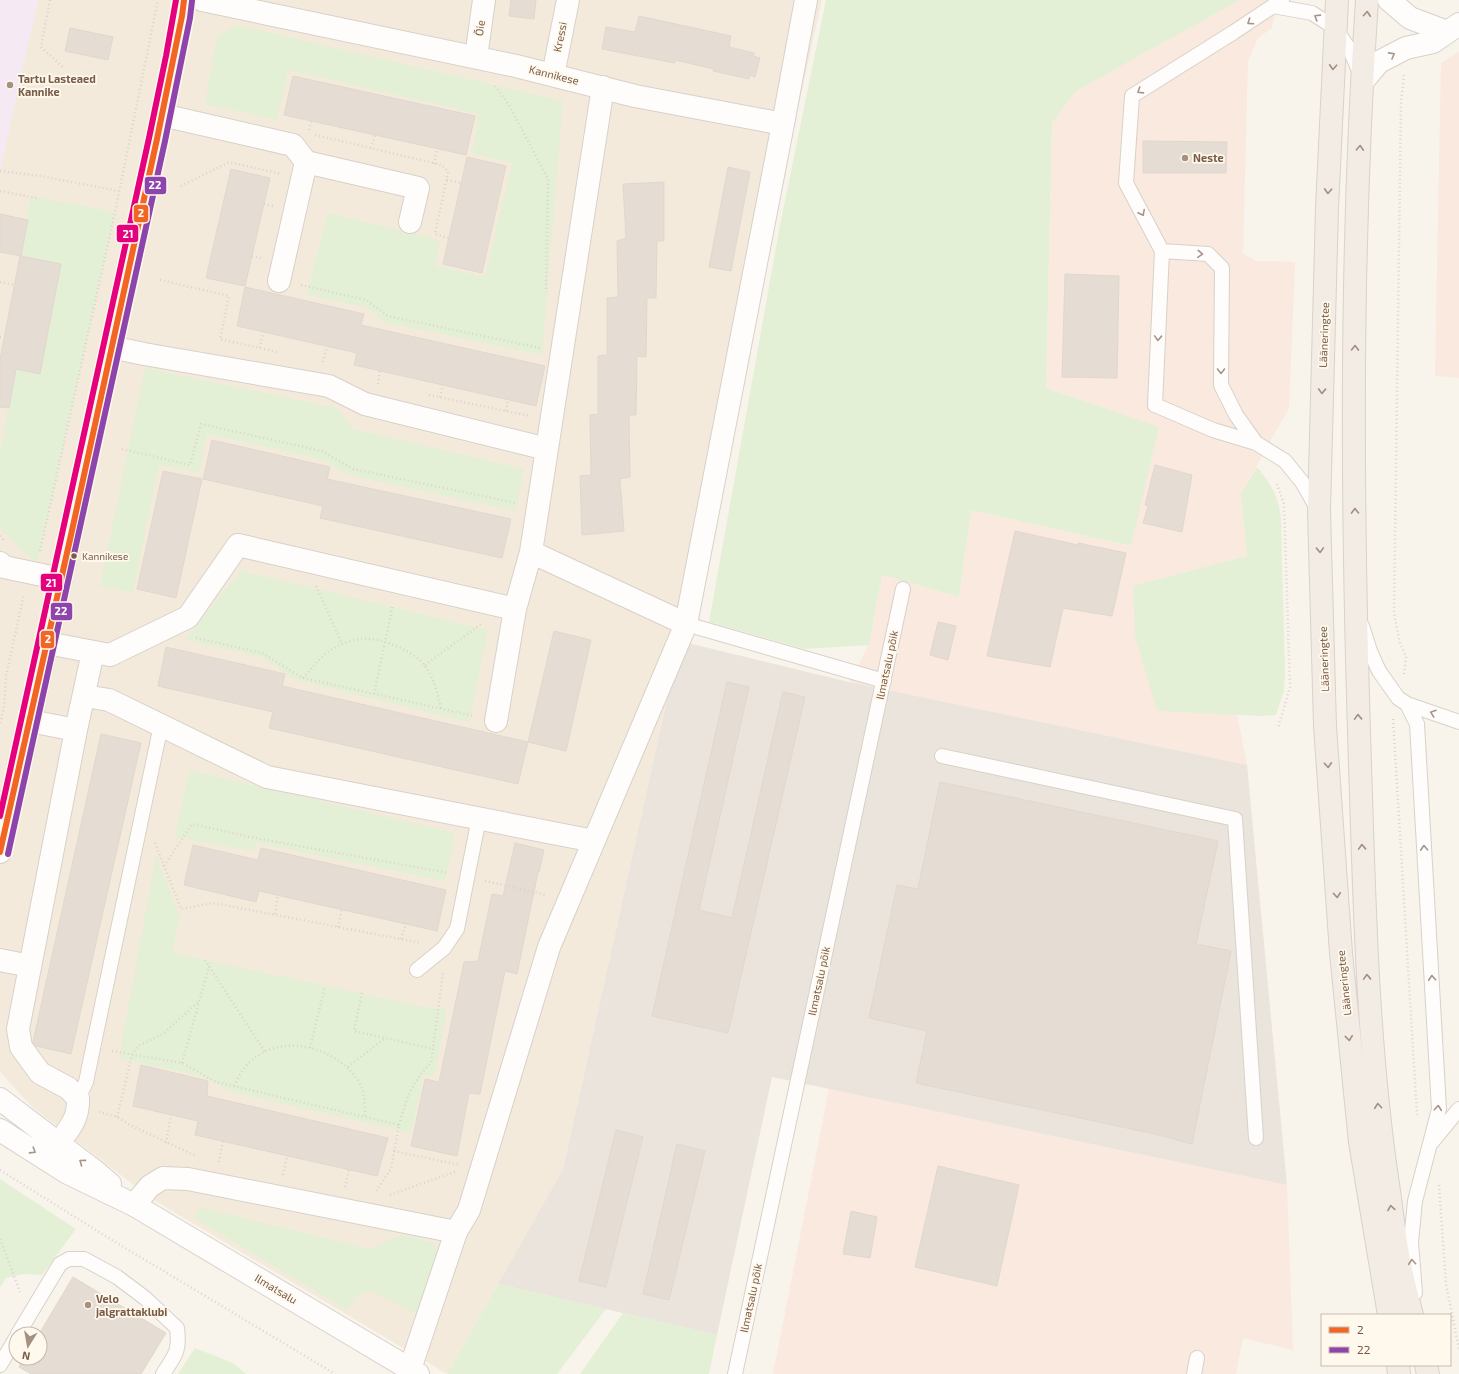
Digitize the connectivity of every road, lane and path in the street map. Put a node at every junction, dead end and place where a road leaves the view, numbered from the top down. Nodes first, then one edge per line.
1 (50, 0) edge
2 (158, 0) edge
3 (184, 0) edge
4 (202, 0) edge
5 (484, 0) edge
6 (568, 0) edge
7 (806, 0) edge
8 (1337, 0) edge
9 (1368, 0) edge
10 (1389, 0) edge
11 (1278, 3) edge
12 (1335, 28) junction
13 (1453, 28) edge
14 (1406, 48) junction
15 (476, 57) junction
16 (64, 68) dead end
17 (552, 74) junction
18 (1363, 81) junction
19 (603, 87) junction
20 (162, 116) junction
21 (310, 121) dead end
22 (783, 124) junction
23 (308, 133) dead end
24 (375, 135) dead end
25 (371, 148) dead end
26 (437, 149) dead end
27 (434, 164) dead end
28 (0, 170) edge
29 (304, 170) junction
30 (447, 180) dead end
31 (461, 183) dead end
32 (180, 186) dead end
33 (0, 191) edge
34 (119, 191) junction
35 (37, 198) dead end
36 (410, 222) dead end
37 (435, 234) dead end
38 (449, 238) dead end
39 (1162, 250) junction
40 (160, 280) dead end
41 (279, 280) joint
42 (0, 282) edge
43 (14, 285) dead end
44 (546, 295) dead end
45 (263, 332) dead end
46 (0, 336) edge
47 (4, 337) dead end
48 (111, 347) junction
49 (327, 347) dead end
50 (260, 348) junction
51 (562, 352) junction
52 (281, 353) dead end
53 (316, 361) dead end
54 (323, 362) junction
55 (328, 364) dead end
56 (380, 371) dead end
57 (443, 385) dead end
58 (385, 386) dead end
59 (424, 394) dead end
60 (440, 397) junction
61 (508, 399) dead end
62 (506, 411) junction
63 (531, 416) dead end
64 (1256, 443) junction
65 (122, 449) dead end
66 (547, 449) junction
67 (1273, 479) dead end
68 (538, 508) junction
69 (1319, 511) junction
70 (531, 552) junction
71 (304, 560) junction
72 (1, 571) edge
73 (35, 573) junction
74 (61, 579) junction
75 (398, 582) junction
76 (903, 589) dead end
77 (1356, 606) junction
78 (510, 607) junction
79 (686, 624) junction
80 (160, 630) junction
81 (385, 642) junction
82 (47, 643) junction
83 (342, 644) junction
84 (94, 652) junction
85 (425, 665) junction
86 (303, 678) junction
87 (884, 681) junction
88 (374, 694) junction
89 (85, 696) junction
90 (1403, 701) junction
91 (441, 709) junction
92 (30, 721) junction
93 (496, 721) joint
94 (1459, 722) edge
95 (0, 723) edge
96 (161, 726) junction
97 (1278, 728) dead end
98 (76, 730) junction
99 (942, 756) dead end
100 (143, 811) junction
101 (479, 818) junction
102 (594, 841) junction
103 (0, 852) edge
104 (164, 866) junction
105 (467, 877) junction
106 (278, 895) dead end
107 (569, 900) junction
108 (342, 909) dead end
109 (275, 914) junction
110 (406, 924) dead end
111 (338, 927) junction
112 (401, 939) junction
113 (445, 946) junction
114 (0, 960) edge
115 (206, 960) dead end
116 (30, 966) junction
117 (209, 966) junction
118 (417, 970) dead end
119 (325, 986) dead end
120 (362, 993) dead end
121 (200, 1001) junction
122 (385, 1038) junction
123 (93, 1048) junction
124 (310, 1048) junction
125 (433, 1049) junction
126 (265, 1052) junction
127 (132, 1055) junction
128 (182, 1063) junction
129 (348, 1067) junction
130 (234, 1086) junction
131 (78, 1098) junction
132 (0, 1099) edge
133 (1459, 1109) edge
134 (171, 1115) dead end
135 (117, 1117) dead end
136 (365, 1117) junction
137 (1417, 1118) dead end
138 (399, 1125) junction
139 (0, 1130) edge
140 (1256, 1138) dead end
141 (223, 1141) dead end
142 (166, 1142) dead end
143 (58, 1144) junction
144 (1429, 1149) junction
145 (394, 1151) junction
146 (287, 1156) dead end
147 (476, 1164) junction
148 (218, 1166) dead end
149 (0, 1170) edge
150 (349, 1170) dead end
151 (283, 1177) dead end
152 (344, 1190) dead end
153 (134, 1205) junction
154 (365, 1208) junction
155 (456, 1232) junction
156 (0, 1239) edge
157 (1378, 1256) junction
158 (1384, 1314) edge
159 (1389, 1314) edge
160 (1412, 1314) edge
161 (1416, 1314) edge
162 (29, 1316) junction
163 (23, 1326) edge
164 (1459, 1349) edge
165 (8, 1352) edge
166 (1197, 1358) dead end
167 (0, 1365) edge
168 (0, 1370) edge
169 (414, 1372) edge
170 (6, 1374) edge
171 (163, 1374) edge
172 (334, 1374) edge
173 (735, 1374) edge
174 (1194, 1374) edge

1 - 16 path
2 - 34 path
3 - 20 street
4 - 15 street, Kannikese
5 - 15 street, Õie
6 - 17 street, Kressi
7 - 22 street
8 - 12 highway, Lääneringtee
18 -> 9 highway, Lääneringtee
10 - 13 street
12 -> 11 lane
11 -> 39 lane
12 - 18 lane
12 -> 69 highway, Lääneringtee
13 - 14 street
18 -> 14 street
14 - 90 path
15 - 17 street, Kannikese
15 - 44 path
17 - 19 street, Kannikese
77 -> 18 highway, Lääneringtee
19 - 22 street, Kannikese
19 - 51 street
20 - 29 street
20 - 48 street
21 - 23 path
22 - 79 street
24 - 25 path
26 - 27 path
28 - 34 path
29 - 32 path
29 - 36 street
29 - 41 street
30 - 31 path
33 - 35 path
34 - 73 path
37 - 38 path
39 -> 64 lane
39 -> 64 lane
40 - 50 path
41 - 51 path
42 - 43 path
45 - 50 path
46 - 47 path
48 - 66 street
48 - 74 street
49 - 54 path
50 - 52 path
51 - 66 street
53 - 54 path
54 - 55 path
56 - 58 path
57 - 60 path
59 - 60 path
60 - 62 path
61 - 62 path
62 - 63 path
64 - 69 lane
65 - 68 path
66 - 68 street
67 - 97 path
68 - 70 street
69 -> 157 highway, Lääneringtee
70 - 78 street
70 - 79 street
71 - 75 street
71 - 80 street
71 - 83 path
72 - 73 street
73 - 74 street
73 - 95 path
74 - 82 street
75 - 78 street
75 - 81 path
76 - 87 lane, Ilmatsalu põik
77 - 90 lane
160 -> 77 highway, Lääneringtee
78 - 85 path
78 - 93 street
79 - 87 lane
79 - 102 street
80 - 84 street
80 - 86 path
81 - 83 path
81 - 85 path
81 - 88 path
82 - 84 street
82 - 92 street
83 - 86 path
84 - 89 street
85 - 91 path
86 - 88 path
87 - 173 lane, Ilmatsalu põik
88 - 91 path
89 - 96 street
89 - 98 street
94 -> 90 lane
90 - 137 path
144 -> 90 lane
91 - 93 path
92 - 98 street
92 - 103 street
96 - 100 lane
96 - 101 street
98 - 116 street
99 - 140 lane
100 - 104 path
100 - 123 lane
101 - 102 street
101 - 105 lane
102 - 107 street
104 - 105 path
104 - 109 path
105 - 107 path
105 - 113 lane
106 - 109 path
107 - 147 street
108 - 111 path
109 - 111 path
110 - 112 path
111 - 112 path
112 - 113 path
113 - 118 lane
113 - 125 path
114 - 116 street
115 - 117 path
116 - 131 street
117 - 121 path
117 - 126 path
119 - 124 path
120 - 122 path
121 - 127 path
121 - 128 path
122 - 125 path
122 - 129 path
123 - 127 path
123 - 131 lane
124 - 126 path
124 - 129 path
125 - 138 path
126 - 130 path
127 - 128 path
127 - 135 path
128 - 130 path
129 - 136 path
130 - 136 path
131 - 143 street
132 - 143 street, Ilmatsalu
133 - 144 lane
134 - 142 path
136 - 138 path
138 - 145 path
139 -> 153 street, Ilmatsalu
141 - 148 path
153 -> 143 street, Ilmatsalu
161 -> 144 lane
144 - 164 path
145 - 147 path
145 - 154 path
146 - 151 path
147 - 154 path
147 - 155 street
149 - 172 path
150 - 152 path
153 - 154 street
153 - 169 street, Ilmatsalu
154 - 155 street
155 - 169 street
156 - 162 path
157 - 158 street
157 - 159 highway, Lääneringtee
162 - 163 lane
162 - 171 lane
165 - 167 lane
166 - 174 lane
168 - 170 lane

